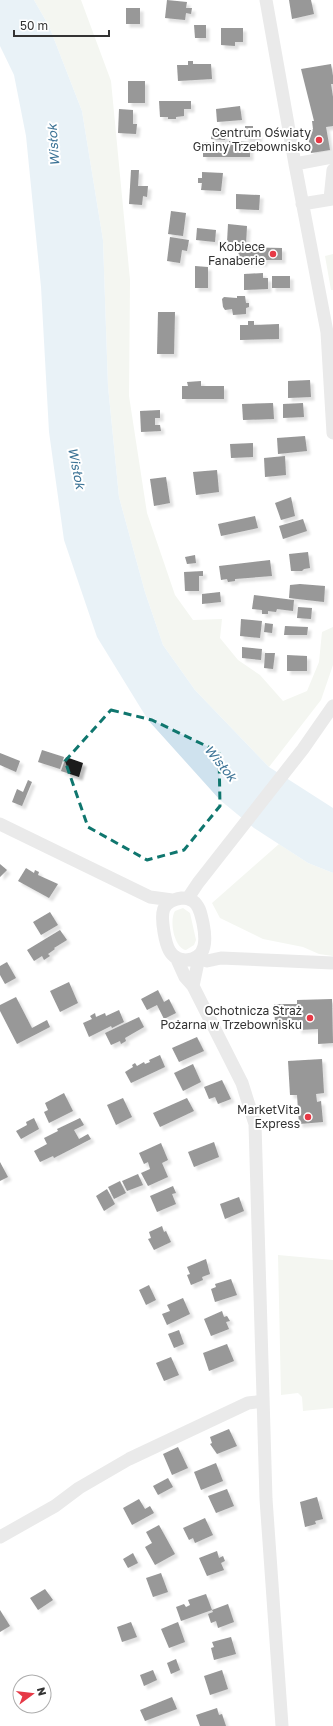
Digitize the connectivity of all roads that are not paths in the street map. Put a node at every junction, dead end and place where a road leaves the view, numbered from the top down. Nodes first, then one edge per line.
1 (266, 0) edge
2 (333, 157) edge
3 (294, 164) junction
4 (333, 170) edge
5 (332, 199) edge
6 (302, 204) junction
7 (330, 332) edge
8 (333, 433) edge
9 (333, 706) edge
10 (0, 824) edge
11 (150, 897) junction
12 (188, 898) junction
13 (172, 900) junction
14 (161, 916) junction
15 (206, 942) junction
16 (197, 956) junction
17 (176, 957) junction
18 (221, 958) junction
19 (333, 963) edge
20 (193, 986) junction
21 (263, 1401) junction
22 (0, 1537) edge
23 (282, 1726) edge

1 - 3 street
2 - 3 street
3 - 6 street
4 - 5 street
5 - 6 street
6 - 7 street
7 - 8 street
9 - 12 street
10 - 11 street
11 - 13 street
11 - 14 street
12 - 13 street
12 - 15 street
13 - 14 street
14 - 17 street
15 - 16 street
15 - 18 street
16 - 17 street
16 - 18 street
16 - 20 street
17 - 20 street
18 - 19 street
20 - 21 street
21 - 22 street
21 - 23 street

